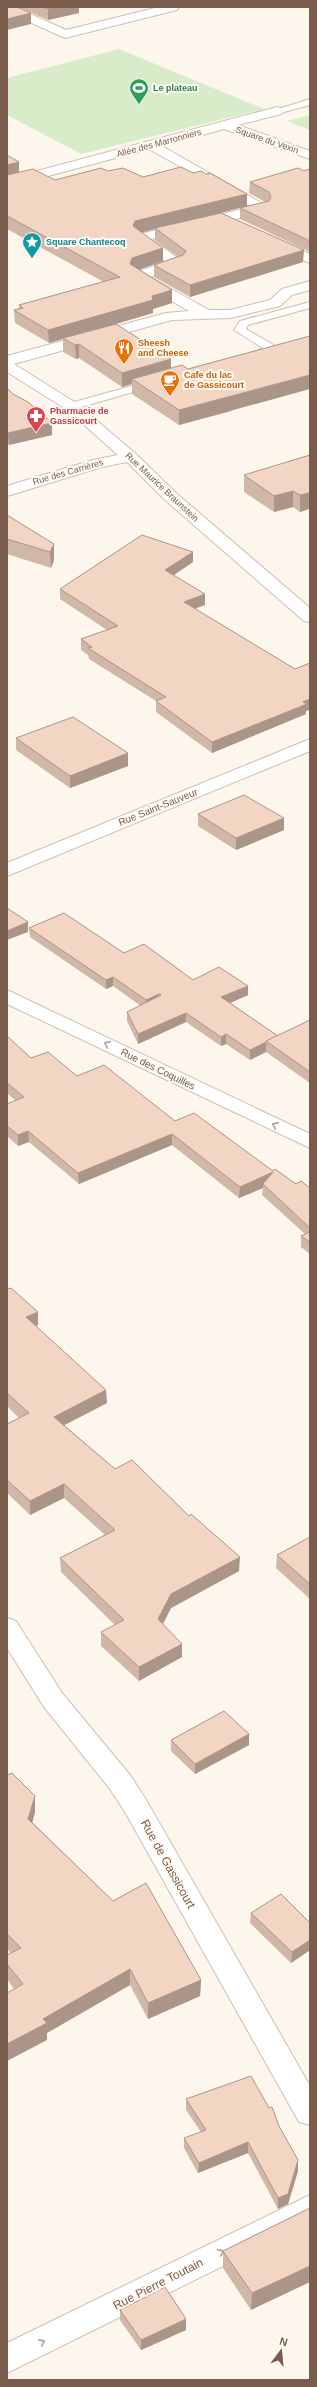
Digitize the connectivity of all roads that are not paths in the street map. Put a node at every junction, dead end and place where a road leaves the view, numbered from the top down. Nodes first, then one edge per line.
1 (173, 7) edge
2 (7, 8) edge
3 (310, 102) edge
4 (277, 111) joint
5 (224, 126) junction
6 (151, 145) junction
7 (310, 155) edge
8 (7, 183) edge
9 (222, 218) junction
10 (242, 228) edge
11 (262, 237) edge
12 (310, 259) edge
13 (310, 285) edge
14 (310, 305) edge
15 (208, 316) junction
16 (288, 345) edge
17 (273, 349) junction
18 (243, 358) edge
19 (7, 361) edge
20 (7, 366) edge
21 (161, 381) edge
22 (71, 406) junction
23 (130, 457) junction
24 (7, 491) edge
25 (310, 617) edge
26 (310, 744) edge
27 (7, 870) edge
28 (7, 996) edge
29 (310, 1142) edge
30 (7, 1627) edge
31 (310, 2113) edge
32 (310, 2208) edge
33 (7, 2359) edge

1 - 2 street
3 - 4 lane, Allée des Marronniers
4 - 5 street, Allée des Marronniers
5 - 6 street, Allée des Marronniers
5 - 7 street, Square du Vexin
6 - 8 street, Allée des Marronniers
6 - 9 street
9 - 10 street
9 - 15 street
11 - 12 street
13 - 15 street
14 - 17 lane
15 - 19 street
16 - 17 lane
17 - 18 lane
20 - 22 street, Rue Maurice Braunstein
21 - 22 lane
22 - 23 street, Rue Maurice Braunstein
23 - 24 street, Rue des Carrières
23 - 25 street, Rue Maurice Braunstein
26 - 27 street, Rue Saint-Sauveur
29 -> 28 street, Rue des Coquilles
30 - 31 street, Rue de Gassicourt
33 -> 32 street, Rue Pierre Toutain

